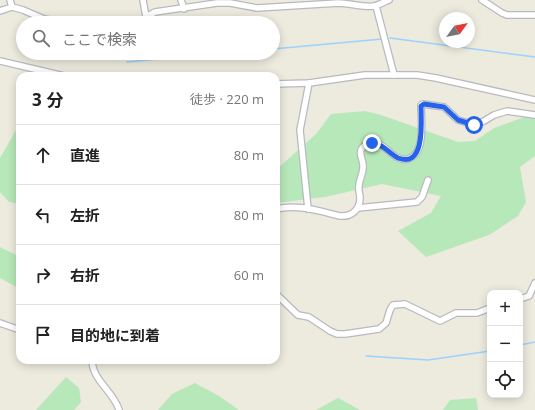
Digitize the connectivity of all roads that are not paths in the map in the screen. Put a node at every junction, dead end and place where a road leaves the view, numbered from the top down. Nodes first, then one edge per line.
1 (10, 0) edge
2 (143, 0) edge
3 (181, 0) edge
4 (389, 0) edge
5 (482, 0) edge
6 (376, 6) junction
7 (12, 7) junction
8 (184, 9) junction
9 (0, 11) edge
10 (535, 15) edge
11 (37, 16) edge
12 (146, 16) edge
13 (148, 16) edge
14 (0, 61) edge
15 (47, 72) edge
16 (394, 75) junction
17 (310, 83) junction
18 (280, 84) edge
19 (535, 100) edge
20 (535, 115) edge
21 (428, 180) dead end
22 (280, 208) edge
23 (308, 208) junction
24 (358, 208) junction
25 (535, 283) edge
26 (280, 298) edge
27 (523, 298) edge
28 (487, 309) edge
29 (0, 323) edge
30 (16, 329) edge
31 (92, 364) edge
32 (119, 410) edge

1 - 7 street
2 - 12 street
3 - 8 street
4 - 6 street
5 - 10 street
6 - 8 street
6 - 16 street
7 - 9 street
7 - 11 street
8 - 13 street
14 - 15 street
16 - 17 street
16 - 19 street
17 - 18 street
17 - 23 street
20 - 24 street
21 - 24 street
22 - 23 street
23 - 24 street
25 - 27 street
26 - 28 street
29 - 30 street
31 - 32 street

